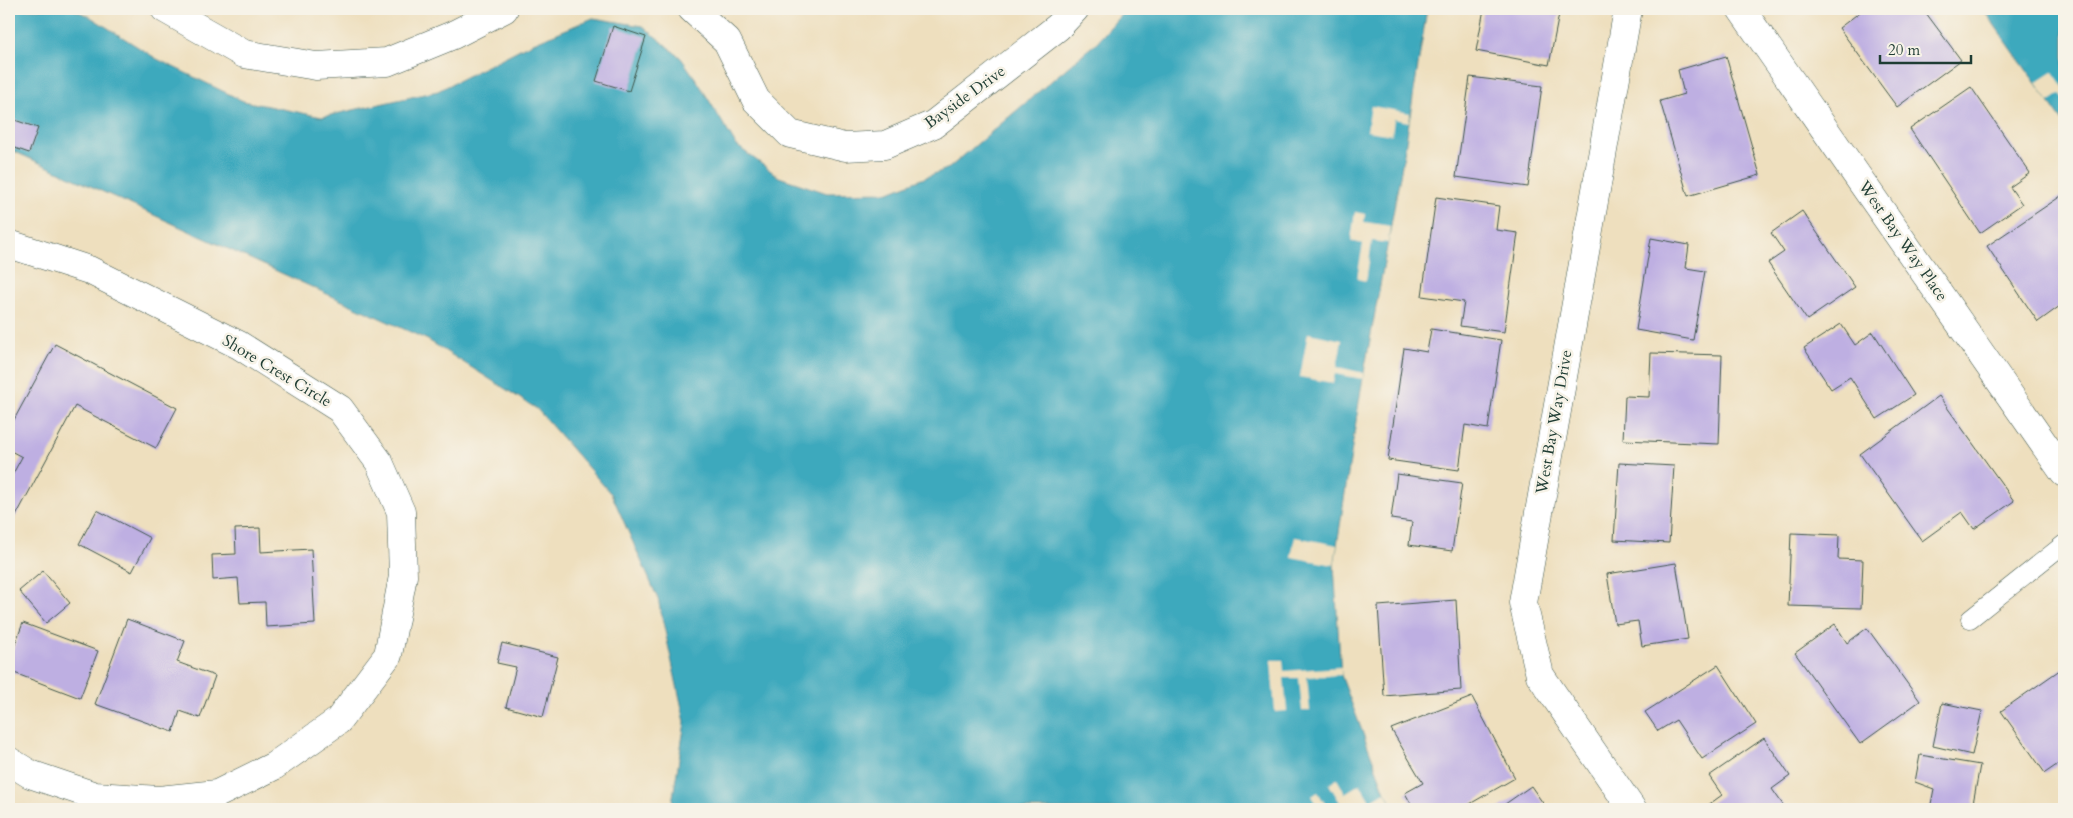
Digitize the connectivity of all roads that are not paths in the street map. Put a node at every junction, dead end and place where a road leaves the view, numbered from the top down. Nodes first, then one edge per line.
1 (165, 9) edge
2 (504, 9) edge
3 (692, 9) edge
4 (1075, 9) edge
5 (1628, 9) edge
6 (1741, 9) edge
7 (9, 244) edge
8 (2064, 473) edge
9 (2064, 544) edge
10 (1970, 619) dead end
11 (9, 761) edge
12 (1632, 809) edge

1 - 2 street
3 - 4 street, Bayside Drive
5 - 12 street, West Bay Way Drive
6 - 8 street, West Bay Way Place
7 - 11 street, Shore Crest Circle
9 - 10 lane

